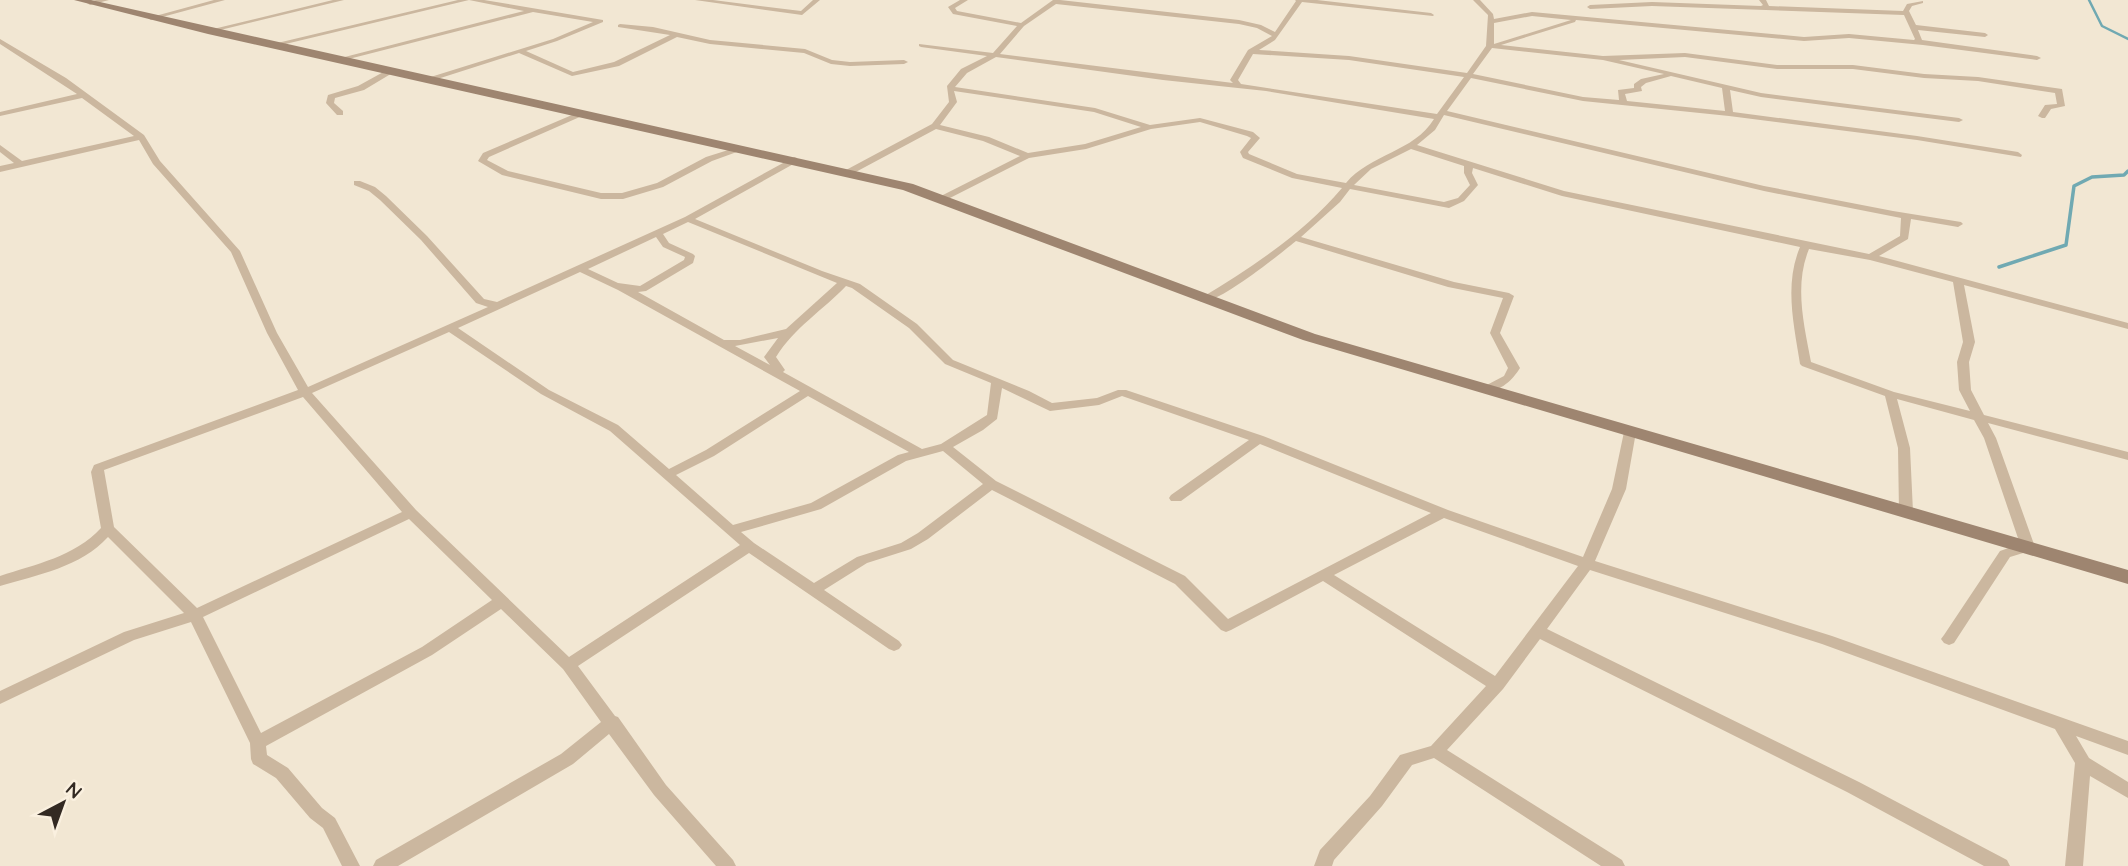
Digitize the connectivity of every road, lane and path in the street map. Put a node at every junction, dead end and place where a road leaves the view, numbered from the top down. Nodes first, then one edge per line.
1 (106, 0) edge
2 (222, 0) edge
3 (341, 0) edge
4 (466, 0) edge
5 (472, 0) edge
6 (698, 0) edge
7 (817, 0) edge
8 (965, 0) edge
9 (1299, 0) edge
10 (1380, 0) edge
11 (1476, 0) edge
12 (1583, 0) edge
13 (1057, 1) edge
14 (85, 2) edge
15 (1921, 2) dead end
16 (1762, 4) edge
17 (1590, 7) junction
18 (1370, 8) junction
19 (530, 10) junction
20 (1489, 10) junction
21 (1908, 13) junction
22 (1532, 14) junction
23 (1431, 15) dead end
24 (151, 18) junction
25 (1578, 19) junction
26 (1589, 19) junction
27 (1490, 22) junction
28 (1022, 25) junction
29 (620, 26) dead end
30 (1913, 27) junction
31 (208, 32) junction
32 (677, 34) junction
33 (1276, 35) junction
34 (1985, 35) dead end
35 (0, 41) edge
36 (1923, 43) junction
37 (273, 45) junction
38 (921, 45) dead end
39 (1490, 47) junction
40 (520, 51) junction
41 (1251, 52) junction
42 (995, 55) junction
43 (1603, 58) junction
44 (2036, 58) dead end
45 (337, 60) junction
46 (904, 62) dead end
47 (1853, 68) junction
48 (390, 72) junction
49 (1671, 75) junction
50 (1470, 76) junction
51 (1861, 78) dead end
52 (425, 80) junction
53 (1239, 86) junction
54 (950, 88) junction
55 (1726, 88) junction
56 (84, 95) junction
57 (1623, 103) junction
58 (340, 113) dead end
59 (0, 114) edge
60 (579, 114) junction
61 (1729, 114) junction
62 (1441, 115) junction
63 (2042, 116) dead end
64 (1959, 120) dead end
65 (935, 126) junction
66 (1150, 127) junction
67 (141, 137) junction
68 (1410, 146) junction
69 (0, 148) edge
70 (741, 149) junction
71 (2018, 155) dead end
72 (1027, 156) junction
73 (794, 160) junction
74 (1469, 164) junction
75 (21, 165) junction
76 (0, 169) edge
77 (849, 172) junction
78 (357, 183) dead end
79 (1350, 187) junction
80 (942, 199) junction
81 (1906, 217) junction
82 (688, 219) junction
83 (1958, 224) dead end
84 (658, 233) junction
85 (1295, 238) junction
86 (1805, 245) junction
87 (1871, 257) junction
88 (579, 268) junction
89 (1958, 280) junction
90 (844, 282) junction
91 (619, 286) junction
92 (1205, 300) junction
93 (498, 306) junction
94 (2128, 326) edge
95 (450, 328) junction
96 (788, 332) junction
97 (723, 342) junction
98 (782, 374) junction
99 (997, 382) junction
100 (1487, 389) junction
101 (808, 391) junction
102 (305, 392) junction
103 (1890, 394) junction
104 (1977, 416) junction
105 (1630, 432) junction
106 (1259, 439) junction
107 (945, 447) junction
108 (920, 453) junction
109 (2128, 456) edge
110 (667, 475) junction
111 (991, 484) junction
112 (1176, 498) dead end
113 (1906, 512) junction
114 (411, 513) junction
115 (1443, 513) junction
116 (108, 528) junction
117 (730, 530) junction
118 (748, 546) junction
119 (2028, 547) junction
120 (1587, 564) junction
121 (1323, 575) junction
122 (2128, 578) edge
123 (0, 582) edge
124 (813, 590) junction
125 (502, 601) junction
126 (195, 615) junction
127 (1537, 631) junction
128 (1949, 639) dead end
129 (894, 645) dead end
130 (568, 665) junction
131 (1497, 685) junction
132 (0, 698) edge
133 (612, 722) junction
134 (2062, 726) junction
135 (258, 743) junction
136 (2128, 748) edge
137 (1436, 751) junction
138 (2083, 763) junction
139 (2128, 791) edge
140 (351, 866) edge
141 (382, 866) edge
142 (727, 866) edge
143 (1323, 866) edge
144 (1616, 866) edge
145 (2001, 866) edge
146 (2074, 866) edge

1 - 14 street
2 - 24 street
3 - 31 street
4 - 37 street
5 - 19 street
6 - 7 street
8 - 28 street
9 - 18 street
9 - 33 street
10 - 18 street
11 - 20 street
12 - 17 street
13 - 28 street
13 - 33 street
14 - 24 main road
15 - 21 street
16 - 17 street
16 - 21 street
17 - 26 street
18 - 23 street
19 - 40 street
19 - 45 street
20 - 22 street
20 - 27 street
21 - 30 street
22 - 25 street
22 - 27 street
24 - 31 main road
25 - 26 street
25 - 39 street
26 - 36 street
27 - 39 street
28 - 42 street
29 - 32 street
30 - 34 street
30 - 36 street
31 - 37 main road
32 - 40 street
32 - 46 street
33 - 41 street
35 - 56 street
36 - 44 street
37 - 45 main road
38 - 42 street
39 - 43 street
39 - 50 street
40 - 52 street
41 - 50 street
41 - 53 street
42 - 53 street
42 - 54 street
43 - 47 street
43 - 49 street
45 - 48 main road
47 - 51 street
47 - 63 street
48 - 52 main road
48 - 58 street
49 - 55 street
49 - 57 street
50 - 57 street
50 - 62 street
52 - 60 main road
53 - 62 street
54 - 65 street
54 - 66 street
55 - 61 street
55 - 64 street
56 - 59 street
56 - 67 street
57 - 61 street
60 - 70 main road
60 - 70 street
61 - 71 street
62 - 68 street
62 - 81 street
65 - 72 street
65 - 77 street
66 - 72 street
66 - 79 street
67 - 75 street
67 - 102 street
68 - 74 street
68 - 79 street
69 - 75 street
70 - 73 main road
72 - 80 street
73 - 77 main road
73 - 82 street
74 - 79 street
74 - 86 street
75 - 76 street
77 - 80 main road
78 - 93 street
79 - 85 street
80 - 92 main road
81 - 83 street
81 - 87 street
82 - 84 street
82 - 90 street
84 - 88 street
84 - 91 street
85 - 92 street
85 - 100 street
86 - 87 street
86 - 103 street
87 - 89 street
88 - 91 street
88 - 93 street
89 - 94 street
89 - 104 street
90 - 96 street
90 - 99 street
91 - 97 street
92 - 100 main road
93 - 95 street
95 - 102 street
95 - 110 street
96 - 97 street
96 - 98 street
97 - 98 street
98 - 101 street
99 - 106 street
99 - 107 street
100 - 105 main road
101 - 108 street
101 - 110 street
102 - 114 street
102 - 116 street
103 - 104 street
103 - 113 street
104 - 109 street
104 - 119 street
105 - 113 main road
105 - 120 street
106 - 112 street
106 - 115 street
107 - 108 street
107 - 111 street
108 - 117 street
110 - 117 street
111 - 121 street
111 - 124 street
113 - 119 main road
114 - 125 street
114 - 126 street
115 - 120 street
115 - 121 street
116 - 123 street
116 - 126 street
117 - 118 street
118 - 124 street
118 - 130 street
119 - 122 main road
119 - 128 street
120 - 127 street
120 - 134 street
121 - 131 street
124 - 129 street
125 - 130 street
125 - 135 street
126 - 132 street
126 - 135 street
127 - 131 street
127 - 145 street
130 - 133 street
131 - 137 street
133 - 141 street
133 - 142 street
134 - 136 street
134 - 138 street
135 - 140 street
137 - 143 street
137 - 144 street
138 - 139 street
138 - 146 street

